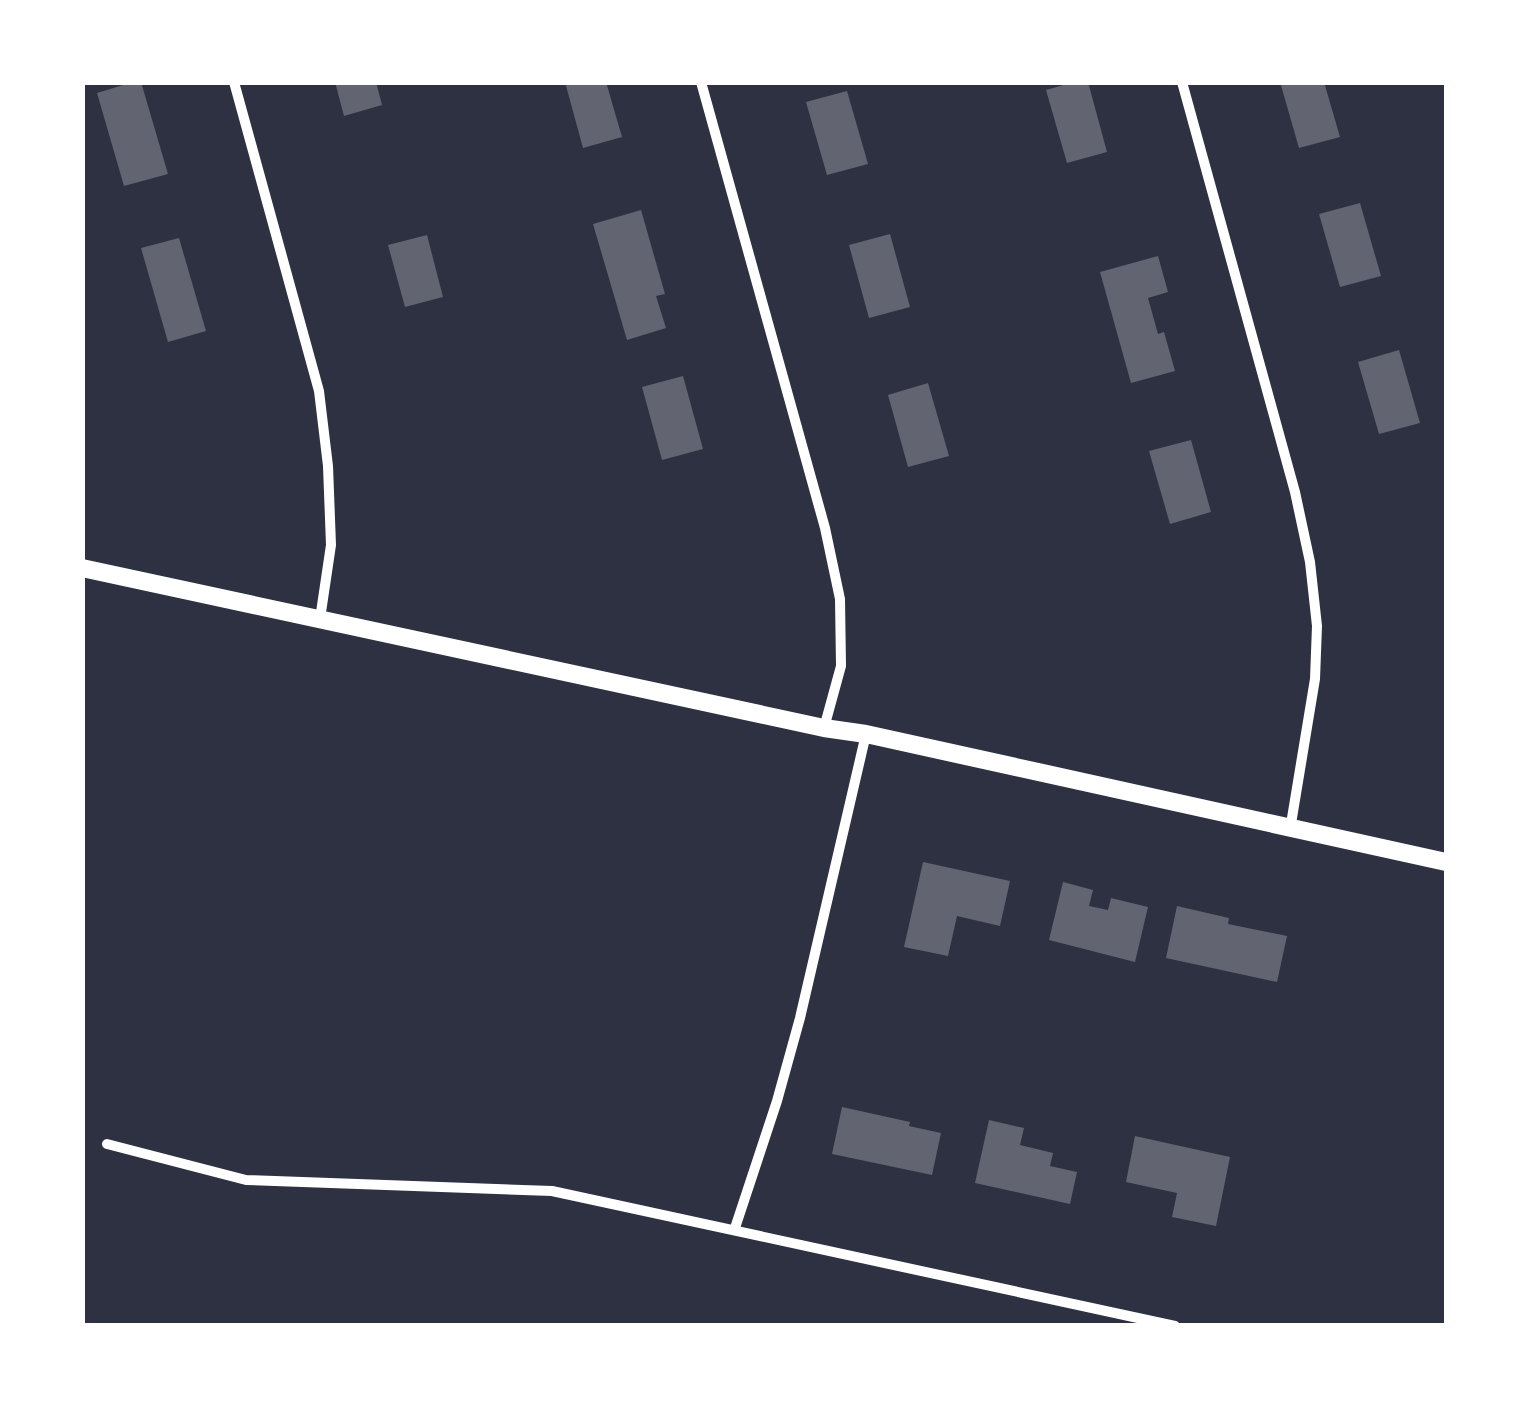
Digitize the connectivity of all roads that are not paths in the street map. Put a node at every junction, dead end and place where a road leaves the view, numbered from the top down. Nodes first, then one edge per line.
1 (234, 82) edge
2 (701, 82) edge
3 (1182, 82) edge
4 (82, 568) edge
5 (320, 619) junction
6 (824, 728) junction
7 (866, 734) junction
8 (1290, 830) junction
9 (1446, 862) edge
10 (107, 1144) dead end
11 (735, 1228) junction
12 (1175, 1326) edge

1 - 5 street
2 - 6 street
3 - 8 street
4 - 5 street
5 - 6 street
6 - 7 street
7 - 8 street
7 - 11 street
8 - 9 street
10 - 11 street
11 - 12 street

